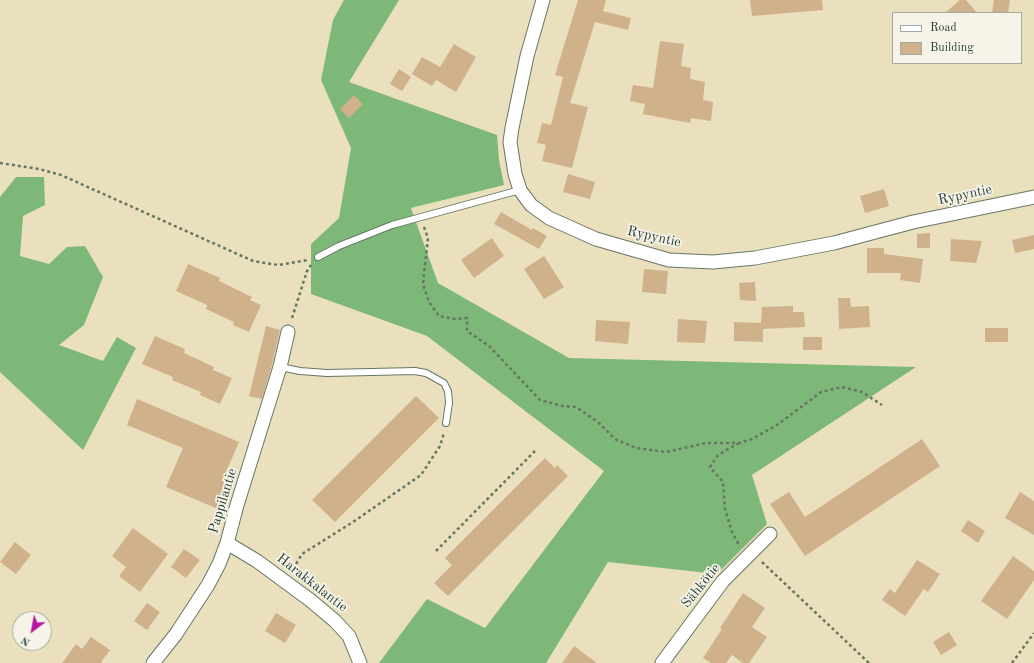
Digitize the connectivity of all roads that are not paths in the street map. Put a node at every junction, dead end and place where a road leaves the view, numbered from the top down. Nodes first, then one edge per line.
1 (543, 0) edge
2 (520, 190) junction
3 (1034, 197) edge
4 (318, 257) road end
5 (288, 332) road end
6 (280, 367) junction
7 (446, 423) road end
8 (770, 534) dead end
9 (227, 543) junction
10 (153, 663) edge
11 (360, 663) edge
12 (662, 663) edge

1 - 2 street, Rypyntie
2 - 3 street, Rypyntie
2 - 4 lane
5 - 6 street, Pappilantie
6 - 7 lane
6 - 9 street, Pappilantie
8 - 12 street, Sähkötie
9 - 10 street, Pappilantie
9 - 11 street, Harakkalantie

